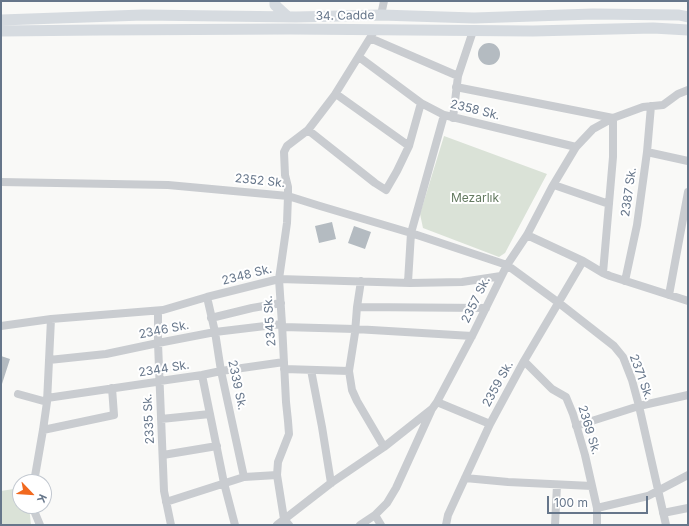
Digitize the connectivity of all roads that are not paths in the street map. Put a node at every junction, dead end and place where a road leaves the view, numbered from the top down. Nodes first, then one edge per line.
1 (384, 1) edge
2 (272, 3) edge
3 (381, 15) junction
4 (258, 16) junction
5 (288, 17) junction
6 (688, 17) edge
7 (1, 20) edge
8 (688, 30) edge
9 (473, 31) junction
10 (1, 32) edge
11 (373, 34) junction
12 (359, 57) junction
13 (458, 76) junction
14 (456, 87) junction
15 (688, 90) edge
16 (336, 94) junction
17 (421, 103) junction
18 (651, 106) junction
19 (444, 115) junction
20 (453, 118) junction
21 (613, 118) junction
22 (308, 130) junction
23 (409, 146) junction
24 (576, 147) junction
25 (647, 152) junction
26 (688, 161) edge
27 (1, 182) edge
28 (554, 185) junction
29 (688, 192) edge
30 (288, 196) junction
31 (609, 204) junction
32 (686, 210) edge
33 (411, 233) junction
34 (527, 235) junction
35 (583, 261) junction
36 (507, 265) junction
37 (603, 273) junction
38 (501, 276) junction
39 (279, 279) junction
40 (361, 281) junction
41 (625, 281) junction
42 (408, 282) junction
43 (670, 295) junction
44 (207, 297) junction
45 (688, 301) edge
46 (281, 303) junction
47 (559, 303) junction
48 (357, 307) junction
49 (486, 308) junction
50 (158, 311) junction
51 (211, 318) junction
52 (51, 319) junction
53 (282, 325) junction
54 (1, 326) edge
55 (355, 329) junction
56 (215, 332) junction
57 (472, 336) junction
58 (158, 343) junction
59 (49, 360) junction
60 (524, 361) junction
61 (284, 365) junction
62 (311, 370) junction
63 (221, 371) junction
64 (348, 371) junction
65 (202, 375) junction
66 (160, 381) junction
67 (112, 388) junction
68 (18, 394) dead end
69 (688, 395) edge
70 (47, 400) junction
71 (435, 405) junction
72 (639, 406) junction
73 (210, 414) junction
74 (161, 419) junction
75 (490, 424) junction
76 (576, 426) junction
77 (43, 430) junction
78 (217, 446) junction
79 (384, 447) junction
80 (163, 455) junction
81 (35, 474) edge
82 (277, 475) junction
83 (688, 475) edge
84 (244, 477) junction
85 (465, 478) junction
86 (224, 483) junction
87 (331, 483) junction
88 (557, 484) junction
89 (592, 486) junction
90 (658, 490) junction
91 (166, 502) junction
92 (597, 508) junction
93 (688, 508) edge
94 (663, 513) junction
95 (35, 514) edge
96 (375, 514) junction
97 (287, 522) edge
98 (40, 525) edge
99 (171, 525) edge
100 (235, 525) edge
101 (277, 525) edge
102 (360, 525) edge
103 (381, 525) edge
104 (446, 525) edge
105 (555, 525) edge
106 (597, 525) edge
107 (666, 525) edge

1 - 3 street
2 - 4 main road
2 - 5 main road
3 - 5 main road, 34. Cadde
3 - 6 main road, 34. Cadde
4 - 5 main road, 34. Cadde
4 - 7 main road, 34. Cadde
8 - 9 main road, 34. Cadde
9 - 11 main road, 34. Cadde
9 - 13 street
10 - 11 main road, 34. Cadde
11 - 12 street
11 - 13 street
12 - 16 street
12 - 17 street, 2358 Sk.
13 - 14 street
14 - 20 street
14 - 21 street
15 - 18 street, 2357 Sk.
16 - 22 street
16 - 23 street
17 - 19 street, 2358 Sk.
17 - 23 street
18 - 21 street, 2357 Sk.
18 - 25 street, 2387 Sk.
19 - 20 street, 2358 Sk.
19 - 33 street
20 - 24 street, 2358 Sk.
21 - 24 street, 2357 Sk.
21 - 31 street
22 - 23 street
22 - 30 street, 2345 Sk.
24 - 28 street, 2357 Sk.
25 - 26 street
25 - 41 street, 2387 Sk.
27 - 30 street, 2352 Sk.
28 - 31 street
28 - 34 street, 2357 Sk.
29 - 32 street
30 - 33 street, 2352 Sk.
30 - 39 street, 2345 Sk.
31 - 37 street
32 - 43 street
33 - 36 street, 2352 Sk.
33 - 42 street
34 - 35 street
34 - 36 street, 2357 Sk.
35 - 37 street
35 - 47 street, 2359 Sk.
36 - 38 street, 2357 Sk.
36 - 47 street, 2371 Sk.
37 - 41 street
38 - 42 street, 2348 Sk.
38 - 49 street, 2357 Sk.
39 - 40 street, 2348 Sk.
39 - 44 street, 2348 Sk.
39 - 46 street, 2345 Sk.
40 - 42 street, 2348 Sk.
40 - 48 street
41 - 43 street
43 - 45 street
44 - 50 street, 2348 Sk.
44 - 51 street, 2339 Sk.
46 - 51 street
46 - 53 street, 2345 Sk.
47 - 60 street, 2359 Sk.
47 - 72 street, 2371 Sk.
48 - 49 street
48 - 55 street
49 - 57 street, 2357 Sk.
50 - 52 street, 2348 Sk.
50 - 58 street, 2335 Sk.
51 - 56 street, 2339 Sk.
52 - 54 street, 2348 Sk.
52 - 59 street
53 - 55 street, 2346 Sk.
53 - 56 street, 2346 Sk.
53 - 61 street, 2345 Sk.
55 - 57 street, 2346 Sk.
55 - 64 street
56 - 58 street, 2346 Sk.
56 - 63 street, 2339 Sk.
57 - 71 street, 2357 Sk.
58 - 59 street, 2346 Sk.
58 - 66 street, 2335 Sk.
59 - 70 street
60 - 75 street, 2359 Sk.
60 - 76 street, 2369 Sk.
61 - 62 street, 2344 Sk.
61 - 63 street, 2344 Sk.
61 - 82 street, 2345 Sk.
62 - 64 street, 2344 Sk.
62 - 87 street
63 - 65 street, 2344 Sk.
63 - 84 street, 2339 Sk.
64 - 79 street
65 - 66 street, 2344 Sk.
65 - 73 street
66 - 67 street, 2344 Sk.
66 - 74 street, 2335 Sk.
67 - 70 street, 2344 Sk.
67 - 77 street
68 - 70 street, 2344 Sk.
69 - 72 street
70 - 77 street
71 - 75 street
71 - 79 street, 2357 Sk.
71 - 96 street
72 - 76 street
72 - 90 street, 2371 Sk.
73 - 74 street
73 - 78 street
74 - 80 street, 2335 Sk.
75 - 85 street, 2359 Sk.
76 - 89 street, 2369 Sk.
77 - 81 street
78 - 80 street
78 - 86 street
79 - 87 street, 2357 Sk.
80 - 91 street, 2335 Sk.
82 - 84 street
82 - 97 street, 2345 Sk.
83 - 90 street
84 - 86 street
85 - 88 street
85 - 104 street, 2359 Sk.
86 - 91 street
86 - 100 street
87 - 97 street, 2357 Sk.
88 - 89 street
88 - 105 street
89 - 92 street, 2369 Sk.
90 - 92 street
90 - 94 street, 2371 Sk.
91 - 99 street, 2335 Sk.
92 - 106 street, 2369 Sk.
93 - 94 street
94 - 107 street, 2371 Sk.
95 - 98 street
96 - 102 street
96 - 103 street
97 - 101 street, 2357 Sk.

